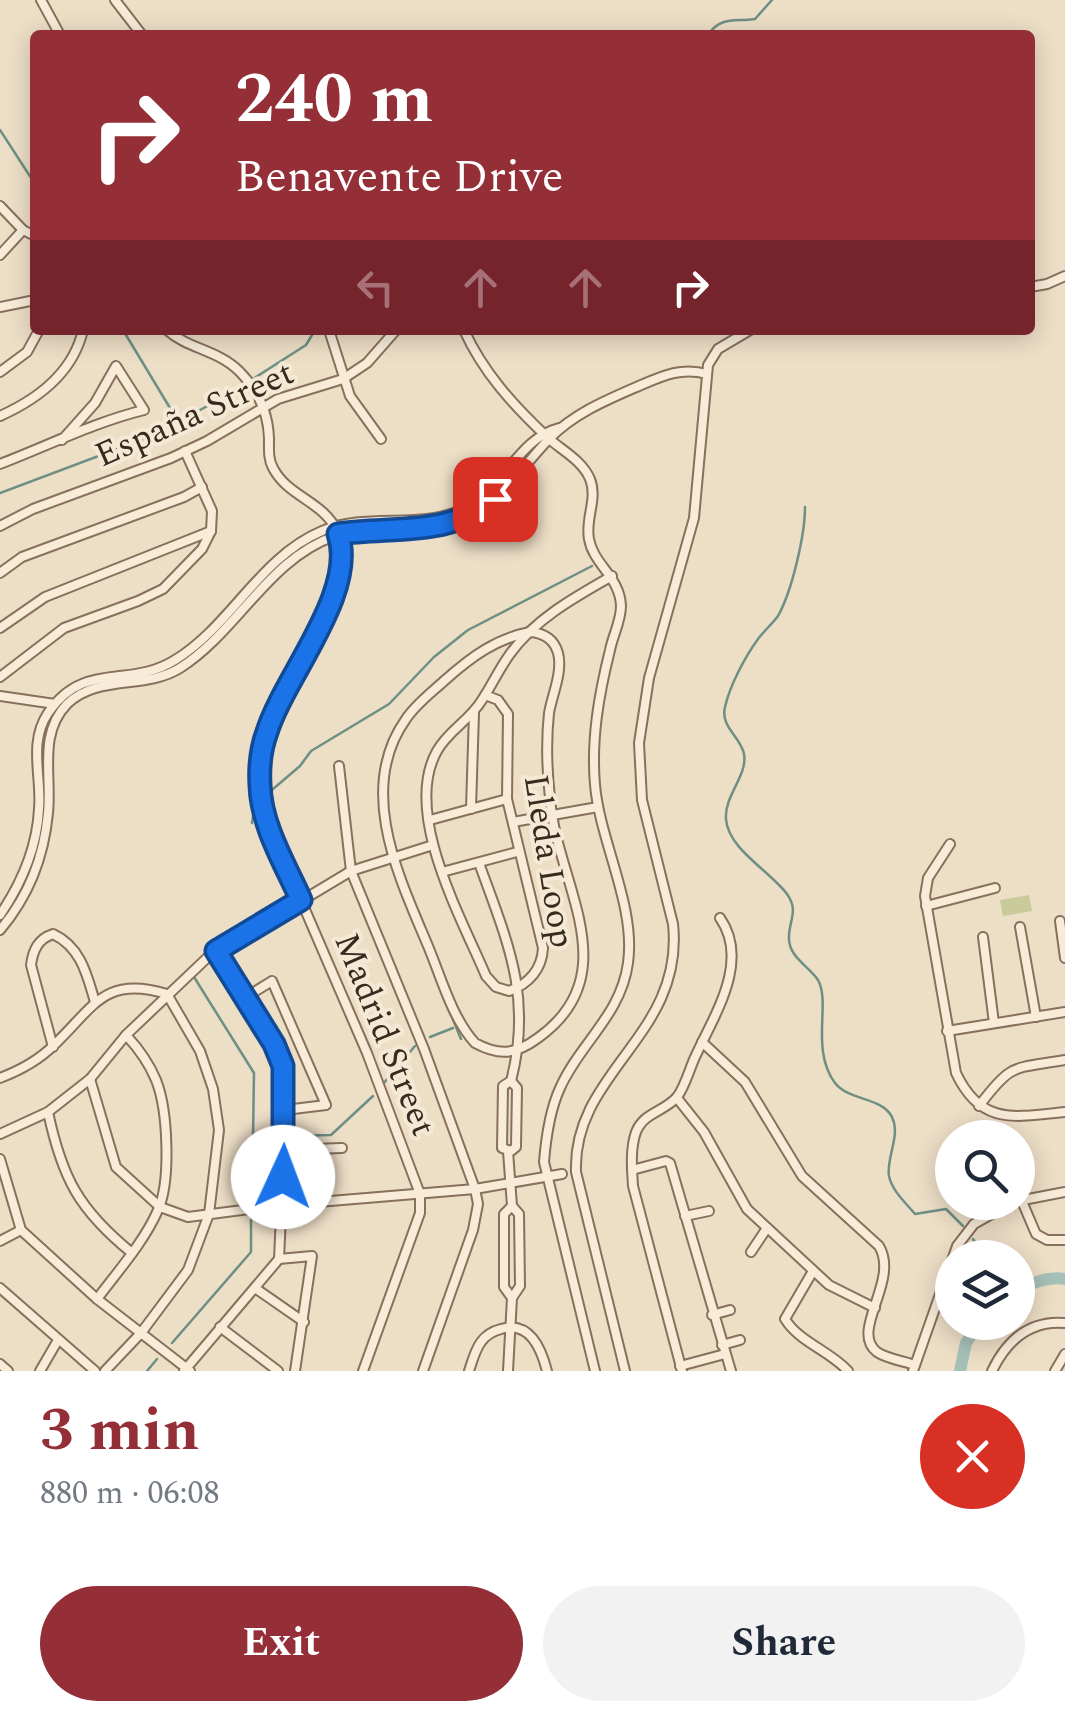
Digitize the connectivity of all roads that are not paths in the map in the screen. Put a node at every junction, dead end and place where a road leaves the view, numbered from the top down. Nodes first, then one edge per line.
1 (41, 0) edge
2 (115, 0) edge
3 (57, 30) edge
4 (138, 30) edge
5 (0, 206) edge
6 (23, 230) junction
7 (30, 234) edge
8 (0, 255) edge
9 (1065, 276) edge
10 (1035, 287) edge
11 (30, 301) edge
12 (1, 307) edge
13 (2, 317) edge
14 (37, 335) edge
15 (82, 335) edge
16 (174, 335) edge
17 (330, 335) edge
18 (392, 335) edge
19 (467, 335) edge
20 (742, 335) edge
21 (0, 372) edge
22 (707, 374) junction
23 (343, 379) junction
24 (264, 406) junction
25 (0, 416) edge
26 (546, 435) junction
27 (381, 439) dead end
28 (62, 440) junction
29 (186, 452) junction
30 (0, 464) edge
31 (202, 487) junction
32 (0, 526) edge
33 (337, 530) junction
34 (211, 531) junction
35 (0, 574) edge
36 (612, 576) junction
37 (0, 628) edge
38 (530, 632) junction
39 (0, 677) edge
40 (485, 695) junction
41 (0, 696) edge
42 (55, 704) junction
43 (474, 713) junction
44 (339, 766) dead end
45 (507, 799) junction
46 (598, 807) junction
47 (471, 810) junction
48 (551, 814) junction
49 (430, 820) junction
50 (512, 822) junction
51 (950, 844) dead end
52 (433, 845) junction
53 (518, 852) junction
54 (392, 858) junction
55 (479, 863) junction
56 (351, 872) junction
57 (442, 872) junction
58 (996, 888) dead end
59 (301, 900) junction
60 (926, 906) junction
61 (0, 915) edge
62 (720, 918) dead end
63 (1060, 921) dead end
64 (1020, 927) dead end
65 (0, 930) edge
66 (983, 937) dead end
67 (216, 951) junction
68 (1065, 958) edge
69 (518, 988) junction
70 (166, 994) junction
71 (246, 998) junction
72 (95, 1002) junction
73 (1065, 1012) edge
74 (1036, 1016) junction
75 (994, 1023) junction
76 (947, 1031) junction
77 (126, 1035) junction
78 (702, 1042) junction
79 (53, 1047) junction
80 (516, 1052) junction
81 (1065, 1060) edge
82 (0, 1065) edge
83 (2, 1078) edge
84 (90, 1079) junction
85 (511, 1081) junction
86 (676, 1098) junction
87 (979, 1106) junction
88 (284, 1110) junction
89 (48, 1112) junction
90 (1065, 1112) edge
91 (0, 1134) edge
92 (342, 1148) dead end
93 (284, 1150) junction
94 (508, 1151) junction
95 (0, 1159) edge
96 (632, 1170) junction
97 (562, 1174) dead end
98 (546, 1177) junction
99 (512, 1183) junction
100 (475, 1189) junction
101 (1065, 1192) edge
102 (420, 1194) junction
103 (1035, 1198) edge
104 (282, 1204) junction
105 (512, 1206) junction
106 (160, 1208) junction
107 (709, 1211) dead end
108 (209, 1214) junction
109 (685, 1216) junction
110 (981, 1220) edge
111 (1028, 1220) edge
112 (766, 1228) junction
113 (21, 1230) junction
114 (1065, 1240) edge
115 (0, 1242) edge
116 (751, 1252) dead end
117 (132, 1253) junction
118 (279, 1258) junction
119 (814, 1271) junction
120 (0, 1288) edge
121 (254, 1288) junction
122 (512, 1298) junction
123 (96, 1299) junction
124 (875, 1308) junction
125 (730, 1310) dead end
126 (712, 1315) junction
127 (304, 1322) junction
128 (1065, 1323) edge
129 (220, 1327) junction
130 (510, 1327) junction
131 (141, 1333) junction
132 (58, 1340) junction
133 (740, 1340) dead end
134 (723, 1350) junction
135 (1065, 1354) edge
136 (0, 1364) edge
137 (682, 1368) edge
138 (914, 1368) edge
139 (187, 1370) edge
140 (8, 1371) edge
141 (40, 1371) edge
142 (95, 1371) edge
143 (105, 1371) edge
144 (278, 1371) edge
145 (294, 1371) edge
146 (364, 1371) edge
147 (423, 1371) edge
148 (468, 1371) edge
149 (508, 1371) edge
150 (547, 1371) edge
151 (594, 1371) edge
152 (625, 1371) edge
153 (731, 1371) edge
154 (848, 1371) edge
155 (992, 1371) edge
156 (1055, 1371) edge

1 - 3 street
2 - 4 street
5 - 6 street
6 - 7 street
6 - 8 street
9 - 10 street
11 - 12 street
12 - 13 street
14 - 21 street
15 - 25 street
16 - 24 street
17 - 23 street
18 - 23 street, España Street
19 - 26 street
20 - 22 street
22 - 26 street
22 - 152 street
23 - 24 street, España Street
23 - 27 street
24 - 29 street, España Street
24 - 33 street
26 - 33 street
26 - 36 street
28 - 28 street
28 - 30 street
29 - 31 street
29 - 32 street, España Street
31 - 34 street
31 - 35 street
33 - 42 street
33 - 59 street, Madrid Street
33 - 65 street
34 - 37 street
34 - 39 street
36 - 38 street
36 - 46 street
38 - 40 street, Lleda Loop
38 - 48 street
38 - 54 street
40 - 43 street, Lleda Loop
40 - 45 street, Lleda Loop
41 - 42 street
42 - 61 street
43 - 47 street
43 - 49 street, Lleda Loop
44 - 56 street
45 - 47 street
45 - 50 street, Lleda Loop
46 - 48 street
46 - 98 street
47 - 49 street
48 - 50 street
48 - 80 street
49 - 52 street, Lleda Loop
50 - 53 street, Lleda Loop
51 - 60 street
52 - 54 street
52 - 57 street, Lleda Loop
53 - 55 street
53 - 69 street, Lleda Loop
54 - 56 street
54 - 80 street
55 - 57 street
55 - 69 street
56 - 59 street
56 - 100 street
57 - 69 street, Lleda Loop
58 - 60 street
59 - 67 street
59 - 102 street, Madrid Street
60 - 76 street
62 - 78 street
63 - 68 street
64 - 74 street
66 - 75 street
67 - 70 street
67 - 71 street
69 - 80 street
70 - 72 street
70 - 77 street
70 - 108 street
71 - 88 street
71 - 88 street
72 - 79 street
72 - 79 street
73 - 74 street
74 - 75 street
75 - 76 street
76 - 87 street
77 - 84 street
77 - 106 street
78 - 86 street
78 - 124 street
79 - 83 street
80 - 85 street
81 - 87 street
82 - 83 street
84 - 89 street
84 - 106 street
85 - 94 street
85 - 94 street
86 - 96 street
86 - 112 street
87 - 90 street
88 - 93 street
89 - 91 street
89 - 117 street
92 - 93 street
93 - 104 street
94 - 99 street
95 - 113 street
96 - 109 street
96 - 137 street
97 - 98 street
98 - 99 street
98 - 151 street
99 - 100 street
99 - 105 street
100 - 102 street
100 - 147 street
101 - 103 street
102 - 104 street
102 - 146 street
104 - 108 street
104 - 118 street
105 - 122 street
105 - 122 street
106 - 108 street
106 - 117 street
107 - 109 street
108 - 131 street
109 - 126 street
110 - 138 street
111 - 114 street
112 - 116 street
112 - 119 street
113 - 115 street
113 - 123 street
117 - 123 street
118 - 121 street
118 - 127 street
119 - 124 street
119 - 154 street
120 - 132 street
121 - 127 street
121 - 129 street
122 - 130 street
123 - 131 street
124 - 138 street
125 - 126 street
126 - 134 street
127 - 145 street
128 - 155 street
129 - 139 street
129 - 144 street
130 - 148 street
130 - 149 street
130 - 150 street
131 - 139 street
131 - 143 street
132 - 141 street
132 - 142 street
133 - 134 street
134 - 137 street
134 - 153 street
135 - 156 street
136 - 140 street

